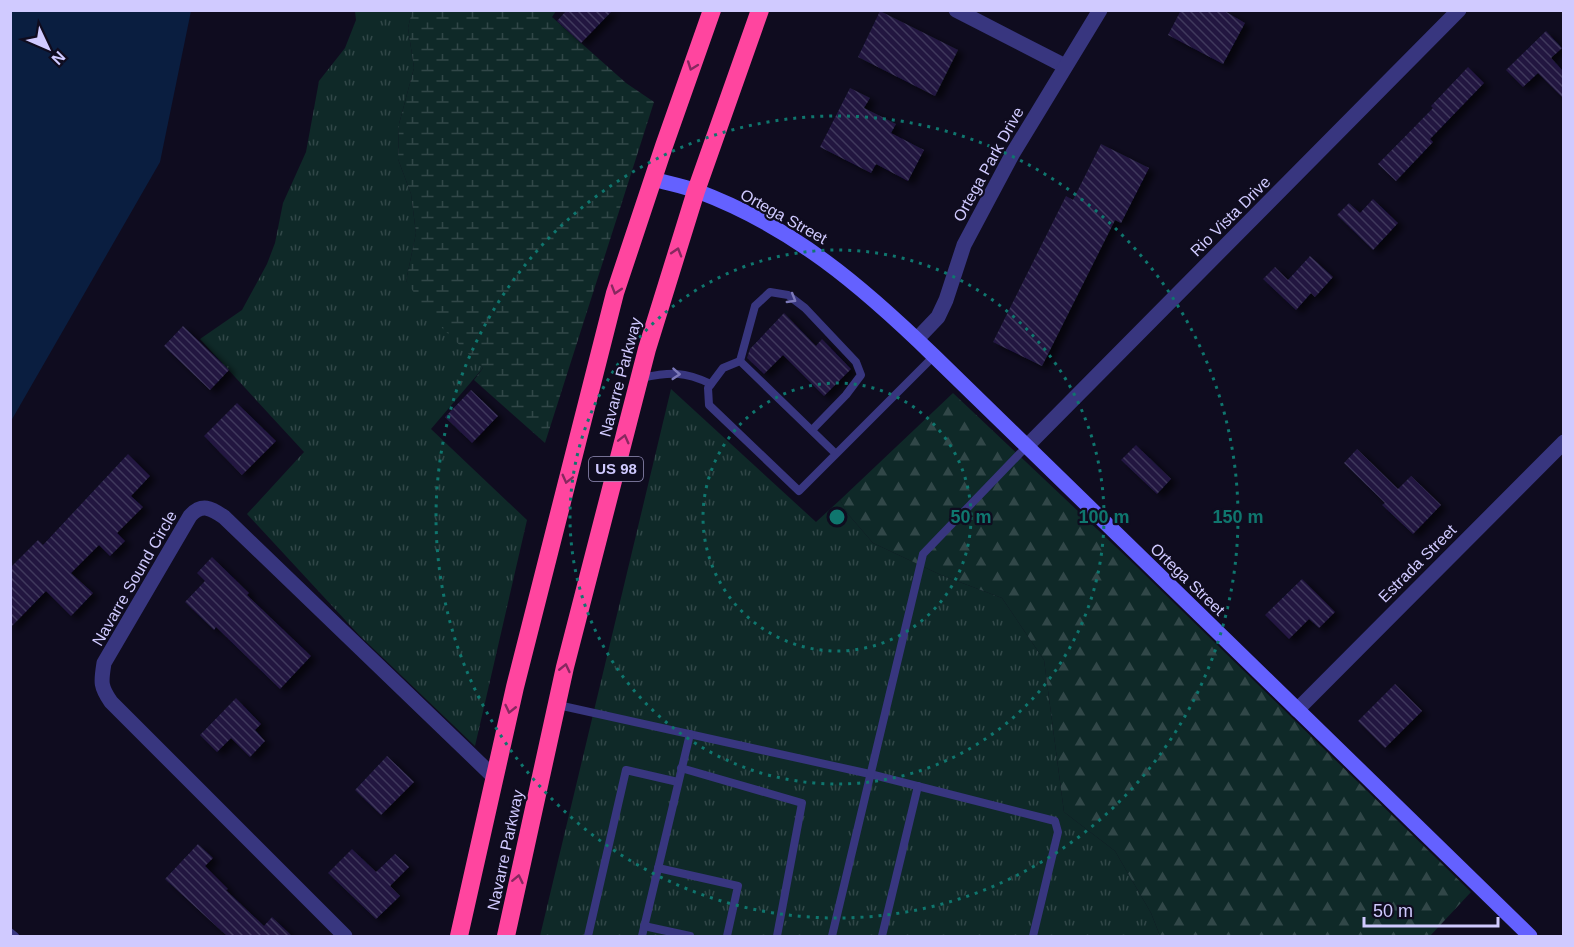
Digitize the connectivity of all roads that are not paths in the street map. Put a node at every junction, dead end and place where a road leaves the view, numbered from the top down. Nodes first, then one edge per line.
1 (712, 10) edge
2 (760, 10) edge
3 (956, 10) edge
4 (1100, 10) edge
5 (1459, 10) edge
6 (1065, 66) junction
7 (653, 179) junction
8 (696, 191) junction
9 (917, 339) junction
10 (934, 356) junction
11 (740, 361) junction
12 (639, 378) junction
13 (711, 384) junction
14 (812, 430) junction
15 (1563, 442) edge
16 (1027, 446) junction
17 (836, 454) junction
18 (556, 704) junction
19 (1297, 710) junction
20 (690, 734) junction
21 (681, 768) junction
22 (870, 774) junction
23 (495, 778) junction
24 (678, 782) junction
25 (918, 786) junction
26 (658, 868) junction
27 (644, 926) junction
28 (10, 932) edge
29 (15, 936) edge
30 (345, 936) edge
31 (459, 936) edge
32 (506, 936) edge
33 (588, 936) edge
34 (642, 936) edge
35 (690, 936) edge
36 (727, 936) edge
37 (777, 936) edge
38 (832, 936) edge
39 (882, 936) edge
40 (1033, 936) edge
41 (1530, 936) edge

1 -> 7 highway, Navarre Parkway / US 98
2 - 8 highway, Navarre Parkway / US 98
3 - 6 street
4 - 6 street, Ortega Park Drive
5 - 16 street, Rio Vista Drive
6 - 9 street, Ortega Park Drive
7 - 8 street, Ortega Street
7 -> 23 highway, Navarre Parkway / US 98
8 - 9 street, Ortega Street
12 -> 8 highway, Navarre Parkway / US 98
9 - 10 street, Ortega Street
10 - 16 street, Ortega Street
10 - 17 lane
11 - 13 lane
11 - 14 lane
11 -> 14 lane
12 -> 13 lane
18 -> 12 highway, Navarre Parkway / US 98
13 - 17 lane
14 - 17 lane
15 - 19 street, Estrada Street
16 - 19 street, Ortega Street
16 - 22 lane
18 - 20 lane
32 -> 18 highway, Navarre Parkway / US 98
19 - 41 street, Ortega Street
20 - 21 lane
20 - 22 lane
21 - 24 lane
21 - 37 lane
22 - 25 lane
22 - 38 lane
23 - 30 street, Navarre Sound Circle
23 - 31 highway, Navarre Parkway / US 98
24 - 26 lane
24 - 33 lane
25 - 39 lane
25 - 40 lane
26 - 27 lane
26 - 36 lane
27 - 34 lane
27 - 35 lane
28 - 29 lane

